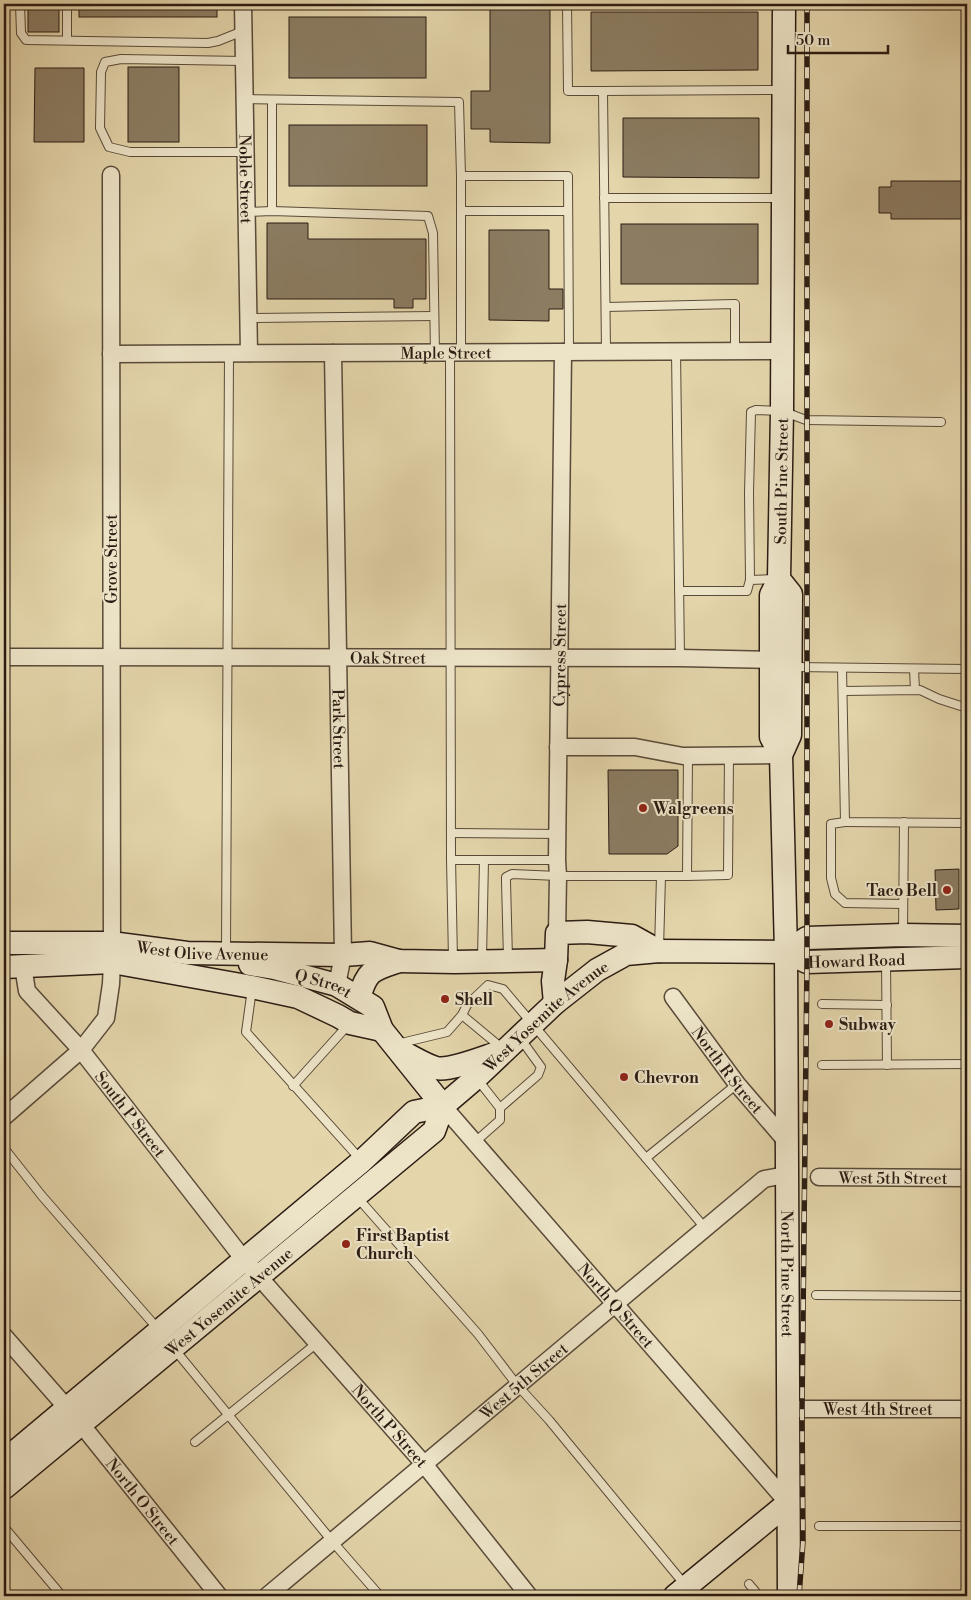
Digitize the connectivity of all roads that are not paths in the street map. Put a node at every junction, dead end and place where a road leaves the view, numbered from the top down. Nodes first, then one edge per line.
1 (20, 4) edge
2 (67, 4) edge
3 (242, 4) edge
4 (567, 4) edge
5 (784, 4) edge
6 (243, 32) junction
7 (67, 40) junction
8 (244, 61) junction
9 (603, 90) junction
10 (783, 90) junction
11 (244, 99) junction
12 (272, 100) junction
13 (245, 152) junction
14 (111, 175) dead end
15 (461, 176) junction
16 (604, 198) junction
17 (782, 198) junction
18 (461, 210) junction
19 (568, 210) junction
20 (272, 211) junction
21 (246, 212) junction
22 (606, 306) junction
23 (434, 316) junction
24 (248, 318) junction
25 (676, 351) junction
26 (735, 351) junction
27 (782, 351) junction
28 (448, 352) junction
29 (566, 352) junction
30 (606, 352) junction
31 (229, 353) junction
32 (249, 353) junction
33 (333, 353) junction
34 (111, 354) junction
35 (782, 411) junction
36 (941, 422) dead end
37 (750, 580) junction
38 (778, 581) junction
39 (680, 591) junction
40 (7, 657) dead end
41 (111, 657) junction
42 (228, 658) junction
43 (338, 658) junction
44 (450, 658) junction
45 (560, 658) junction
46 (680, 658) junction
47 (781, 663) junction
48 (842, 668) junction
49 (914, 669) junction
50 (967, 669) edge
51 (915, 690) junction
52 (843, 692) junction
53 (967, 708) edge
54 (558, 747) junction
55 (783, 751) junction
56 (729, 755) junction
57 (688, 756) junction
58 (845, 822) junction
59 (904, 822) junction
60 (967, 823) edge
61 (451, 833) junction
62 (558, 834) junction
63 (451, 860) junction
64 (484, 860) junction
65 (558, 868) junction
66 (661, 876) junction
67 (687, 876) junction
68 (903, 904) junction
69 (556, 933) junction
70 (902, 935) junction
71 (967, 936) edge
72 (4, 943) edge
73 (659, 951) junction
74 (786, 952) junction
75 (112, 953) junction
76 (187, 953) junction
77 (226, 953) junction
78 (343, 955) junction
79 (967, 957) edge
80 (399, 960) junction
81 (556, 960) junction
82 (886, 960) junction
83 (482, 961) junction
84 (508, 961) junction
85 (453, 962) junction
86 (14, 967) edge
87 (337, 985) junction
88 (252, 987) junction
89 (298, 997) joint
90 (673, 997) dead end
91 (359, 998) junction
92 (555, 1003) junction
93 (822, 1004) dead end
94 (887, 1004) junction
95 (462, 1015) junction
96 (350, 1023) junction
97 (518, 1037) junction
98 (390, 1041) junction
99 (82, 1050) junction
100 (967, 1064) edge
101 (822, 1065) dead end
102 (887, 1065) junction
103 (477, 1078) junction
104 (737, 1084) junction
105 (293, 1086) junction
106 (444, 1106) junction
107 (500, 1108) junction
108 (4, 1117) edge
109 (786, 1141) junction
110 (475, 1142) junction
111 (4, 1148) edge
112 (646, 1158) junction
113 (362, 1161) junction
114 (786, 1175) junction
115 (819, 1177) dead end
116 (967, 1178) edge
117 (356, 1195) junction
118 (705, 1228) junction
119 (252, 1268) junction
120 (816, 1296) dead end
121 (967, 1296) edge
122 (616, 1303) junction
123 (4, 1336) edge
124 (166, 1339) junction
125 (318, 1343) junction
126 (517, 1386) junction
127 (788, 1409) junction
128 (967, 1409) edge
129 (228, 1415) junction
130 (73, 1416) junction
131 (195, 1442) dead end
132 (4, 1461) edge
133 (424, 1464) junction
134 (4, 1488) edge
135 (788, 1503) junction
136 (820, 1526) dead end
137 (967, 1526) edge
138 (4, 1527) edge
139 (332, 1541) junction
140 (749, 1584) dead end
141 (681, 1591) edge
142 (62, 1596) edge
143 (219, 1596) edge
144 (267, 1596) edge
145 (380, 1596) edge
146 (529, 1596) edge
147 (759, 1596) edge
148 (789, 1596) edge

1 - 7 lane
2 - 7 lane
3 - 6 street, Noble Street
4 - 9 lane
5 - 10 main road, South Pine Street
6 - 7 lane
6 - 8 street, Noble Street
8 - 11 street, Noble Street
8 - 13 lane
9 - 10 lane
9 - 16 lane
10 - 17 main road, South Pine Street
11 - 12 lane
11 - 13 street, Noble Street
12 - 15 lane
12 - 20 lane
13 - 21 street, Noble Street
14 - 34 street, Grove Street
15 - 18 lane
15 - 19 lane
16 - 17 lane
16 - 22 lane
17 - 27 main road, South Pine Street
18 - 19 lane
18 - 28 lane
19 - 29 lane
20 - 21 lane
20 - 23 lane
21 - 24 street, Noble Street
22 - 26 lane
22 - 30 lane
23 - 24 lane
23 - 28 lane
24 - 32 street, Noble Street
25 - 26 street, Maple Street
25 - 30 street, Maple Street
25 - 39 lane
26 - 27 street, Maple Street
27 - 35 main road, South Pine Street
28 - 29 street, Maple Street
28 - 33 street, Maple Street
28 - 44 lane
29 - 30 street, Maple Street
29 - 45 street, Cypress Street
31 - 32 street, Maple Street
31 - 34 street, Maple Street
31 - 42 lane
32 - 33 street, Maple Street
33 - 43 street, Park Street
34 - 41 street, Grove Street
35 - 36 lane
35 - 37 lane
35 - 38 main road, South Pine Street
37 - 38 lane
37 - 39 lane
38 - 47 main road
39 - 46 lane
40 - 41 street, Oak Street
41 - 42 street, Oak Street
41 - 75 street, Grove Street
42 - 43 street, Oak Street
42 - 77 lane
43 - 44 street, Oak Street
43 - 78 street, Park Street
44 - 45 street, Oak Street
44 - 61 lane
45 - 46 street, Oak Street
45 - 54 street, Cypress Street
46 - 47 street, Oak Street
47 - 48 lane
47 - 55 main road
48 - 49 lane
48 - 52 lane
49 - 50 lane
49 - 51 lane
51 - 52 lane
51 - 53 lane
52 - 58 lane
54 - 57 street
54 - 62 street, Cypress Street
55 - 56 street
55 - 74 main road
56 - 57 street
56 - 67 lane
57 - 67 lane
58 - 59 lane
58 - 68 lane
59 - 60 lane
59 - 68 lane
61 - 62 lane
61 - 63 lane
62 - 65 street, Cypress Street
63 - 64 lane
63 - 85 lane
64 - 65 lane
64 - 83 lane
65 - 66 lane
65 - 69 street, Cypress Street
65 - 84 lane
66 - 67 lane
66 - 73 lane
68 - 70 lane
69 - 73 main road
69 - 81 main road, Cypress Street
70 - 71 main road, Howard Road
70 - 74 main road, Howard Road
72 - 75 main road, West Olive Avenue
73 - 74 main road
73 - 92 main road, West Yosemite Avenue
74 - 82 main road, Howard Road
74 - 109 main road, North Pine Street
75 - 76 main road, West Olive Avenue
75 - 86 main road, West Olive Avenue
75 - 88 main road, West Olive Avenue
75 - 99 street, Grove Street
76 - 77 main road, West Olive Avenue
76 - 87 main road, Q Street
77 - 78 main road, West Olive Avenue
78 - 80 main road, West Olive Avenue
78 - 87 street, Park Street
79 - 82 main road, Howard Road
80 - 85 main road, West Olive Avenue
80 - 91 main road, West Olive Avenue
81 - 84 main road, West Olive Avenue
81 - 92 main road, Cypress Street
82 - 94 lane
83 - 84 main road, West Olive Avenue
83 - 85 main road, West Olive Avenue
86 - 99 street, South P Street
87 - 88 main road
87 - 91 main road, Q Street
88 - 89 main road, West Olive Avenue
88 - 105 lane
89 - 96 main road, Q Street
90 - 104 street, North R Street
91 - 98 main road, Q Street
92 - 97 main road, West Yosemite Avenue
93 - 94 lane
94 - 102 lane
95 - 97 lane
95 - 97 lane
95 - 98 lane
96 - 98 main road, Q Street
96 - 105 lane
97 - 98 main road
97 - 103 main road, West Yosemite Avenue
97 - 107 lane
97 - 112 lane
98 - 106 main road, Q Street
99 - 108 street, Grove Street
99 - 119 street, South P Street
100 - 102 lane
101 - 102 lane
103 - 106 main road, West Yosemite Avenue
103 - 107 lane
104 - 109 street, North R Street
104 - 112 lane
105 - 113 lane
106 - 110 street, North Q Street
106 - 113 main road, West Yosemite Avenue
106 - 117 main road, West Yosemite Avenue
107 - 110 lane
109 - 114 main road, North Pine Street
110 - 122 street, North Q Street
111 - 124 lane
112 - 118 lane
113 - 119 main road, West Yosemite Avenue
114 - 118 street, West 5th Street
114 - 127 main road, North Pine Street
115 - 116 street, West 5th Street
117 - 119 main road, West Yosemite Avenue
117 - 126 lane
118 - 122 street, West 5th Street
119 - 124 main road, West Yosemite Avenue
119 - 125 street, North P Street
120 - 121 lane
122 - 126 street, West 5th Street
122 - 135 street, North Q Street
123 - 130 street, North O Street
124 - 129 lane
124 - 130 main road, West Yosemite Avenue
125 - 129 lane
125 - 133 street, North P Street
126 - 133 street, West 5th Street
126 - 141 lane
127 - 128 street, West 4th Street
127 - 135 main road, North Pine Street
129 - 131 lane
129 - 139 lane
130 - 132 main road, West Yosemite Avenue
130 - 134 main road, West Yosemite Avenue
130 - 143 street, North O Street
133 - 139 street, West 5th Street
133 - 146 street, North P Street
135 - 141 main road
135 - 148 main road, North Pine Street
136 - 137 lane
138 - 142 lane
139 - 144 street, West 5th Street
139 - 145 lane
140 - 147 lane

